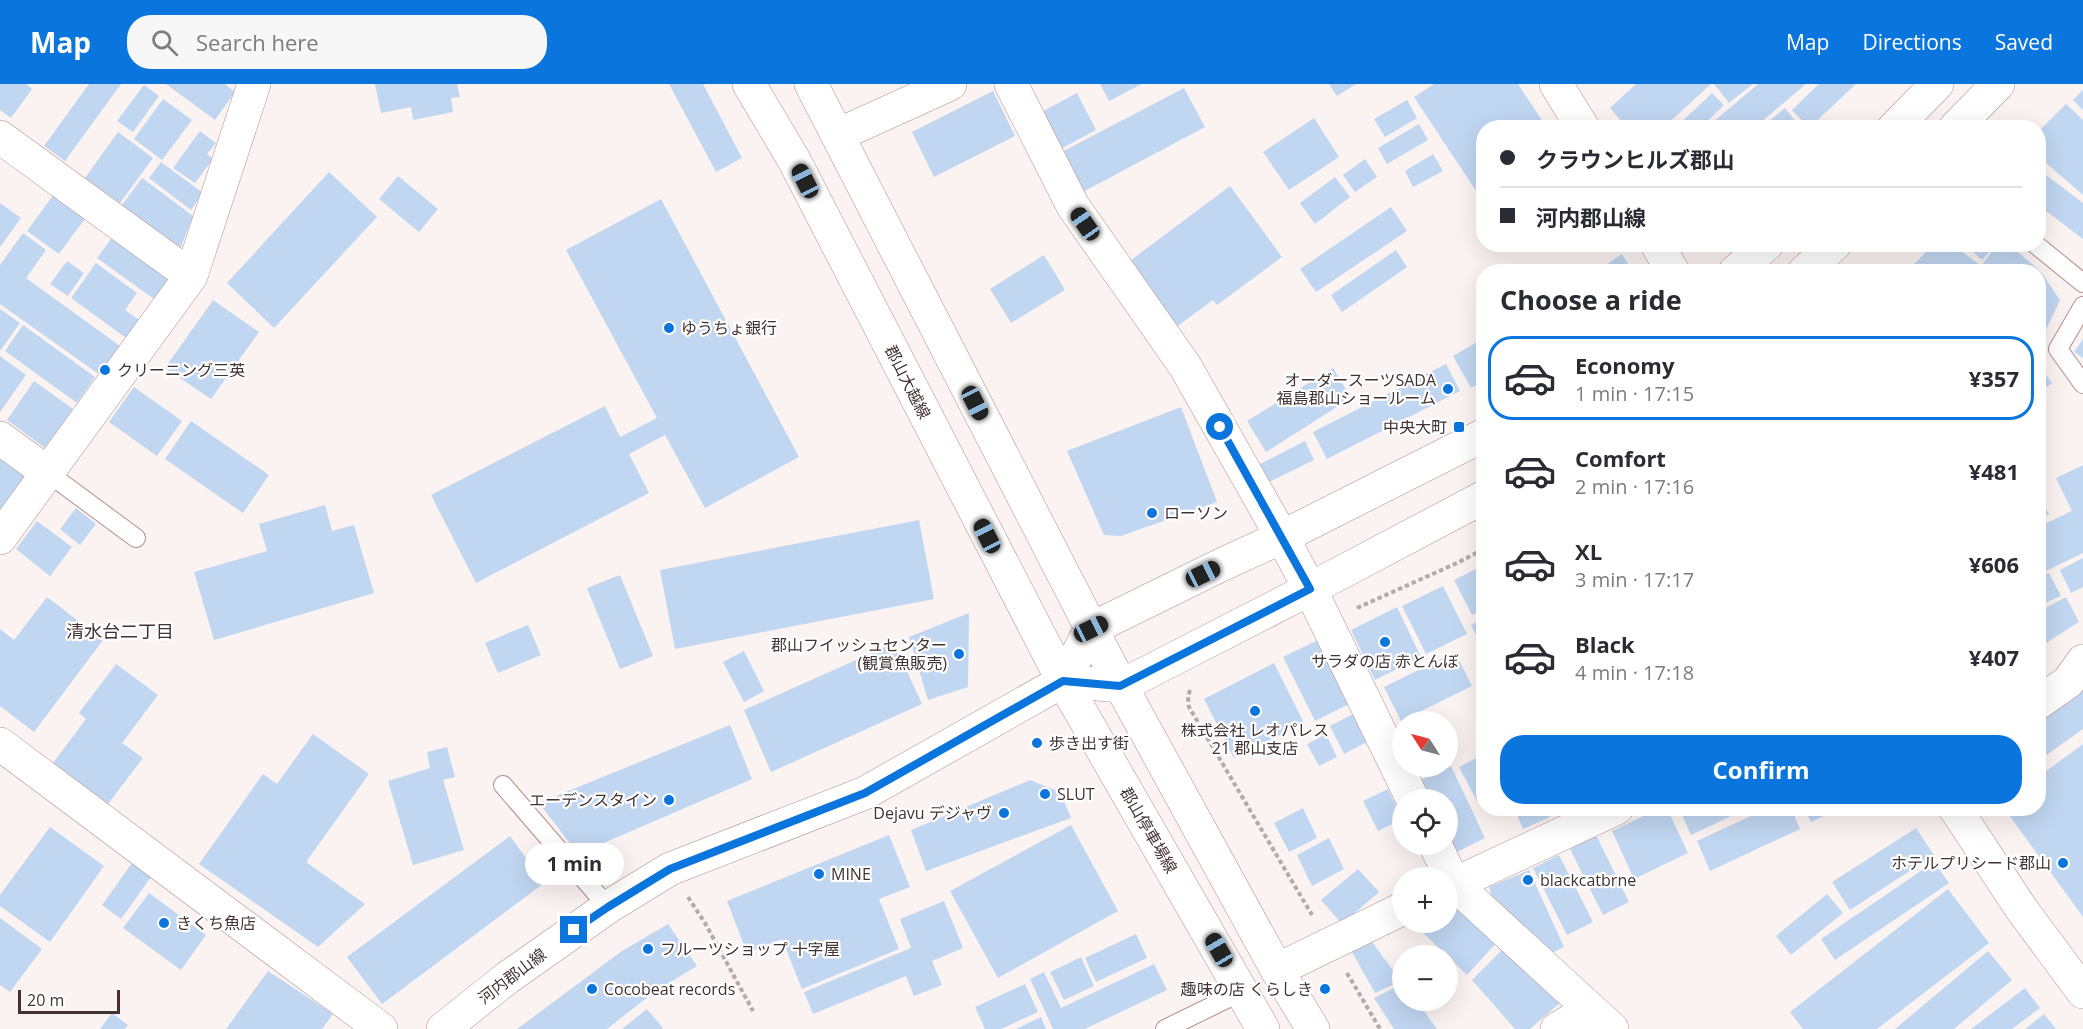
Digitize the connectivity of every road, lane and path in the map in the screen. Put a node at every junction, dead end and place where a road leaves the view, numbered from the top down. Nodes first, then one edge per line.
1 (254, 84) edge
2 (749, 84) edge
3 (812, 84) edge
4 (950, 84) edge
5 (1011, 84) edge
6 (1556, 84) edge
7 (1937, 84) edge
8 (1998, 84) edge
9 (1578, 120) edge
10 (1902, 120) edge
11 (1963, 120) edge
12 (838, 135) junction
13 (0, 137) edge
14 (1758, 252) edge
15 (1826, 252) edge
16 (2045, 252) edge
17 (1744, 264) edge
18 (1813, 264) edge
19 (191, 276) junction
20 (2083, 283) edge
21 (2083, 306) edge
22 (2083, 384) edge
23 (0, 438) edge
24 (1476, 439) edge
25 (48, 473) junction
26 (1476, 501) edge
27 (1282, 537) junction
28 (0, 538) edge
29 (136, 538) dead end
30 (1476, 553) edge
31 (1310, 589) junction
32 (1326, 621) junction
33 (1091, 629) junction
34 (2083, 661) edge
35 (1063, 681) junction
36 (1196, 682) dead end
37 (1120, 686) junction
38 (2046, 697) edge
39 (0, 744) edge
40 (502, 785) dead end
41 (1408, 789) edge
42 (1600, 816) edge
43 (1960, 816) edge
44 (670, 869) junction
45 (1458, 883) edge
46 (1458, 892) edge
47 (608, 907) junction
48 (1392, 914) edge
49 (1330, 944) junction
50 (1277, 970) junction
51 (1243, 992) junction
52 (2083, 992) edge
53 (753, 1011) dead end
54 (1601, 1019) edge
55 (381, 1029) edge
56 (443, 1029) edge
57 (1165, 1029) edge
58 (1263, 1029) edge
59 (1313, 1029) edge
60 (1380, 1029) edge
61 (1557, 1029) edge

1 - 19 main road
2 - 35 main road, 郡山大越線
3 - 12 main road
4 - 12 main road
5 - 27 main road
6 - 9 main road
7 - 10 main road
8 - 11 main road
12 - 33 main road
13 - 19 main road
14 - 17 main road
15 - 18 main road
16 - 20 lane
19 - 25 main road
21 - 22 lane
23 - 25 main road
24 - 27 main road
25 - 28 main road
25 - 29 lane
26 - 31 main road
27 - 31 main road
27 - 33 main road
30 - 32 path
31 - 32 main road
31 - 37 main road
32 - 41 main road
33 - 35 main road
33 - 37 main road
34 - 38 main road
35 - 37 main road
35 - 44 main road, 河内郡山線
35 - 51 main road, 郡山停車場線
36 - 49 path
37 - 50 main road
39 - 55 main road
40 - 47 lane
42 - 45 main road
43 - 52 main road
44 - 47 main road, 河内郡山線
44 - 53 path
46 - 54 main road
47 - 56 main road, 河内郡山線
48 - 49 main road
49 - 50 main road
49 - 60 path
50 - 59 main road
51 - 57 lane
51 - 58 main road, 郡山停車場線
54 - 61 main road

